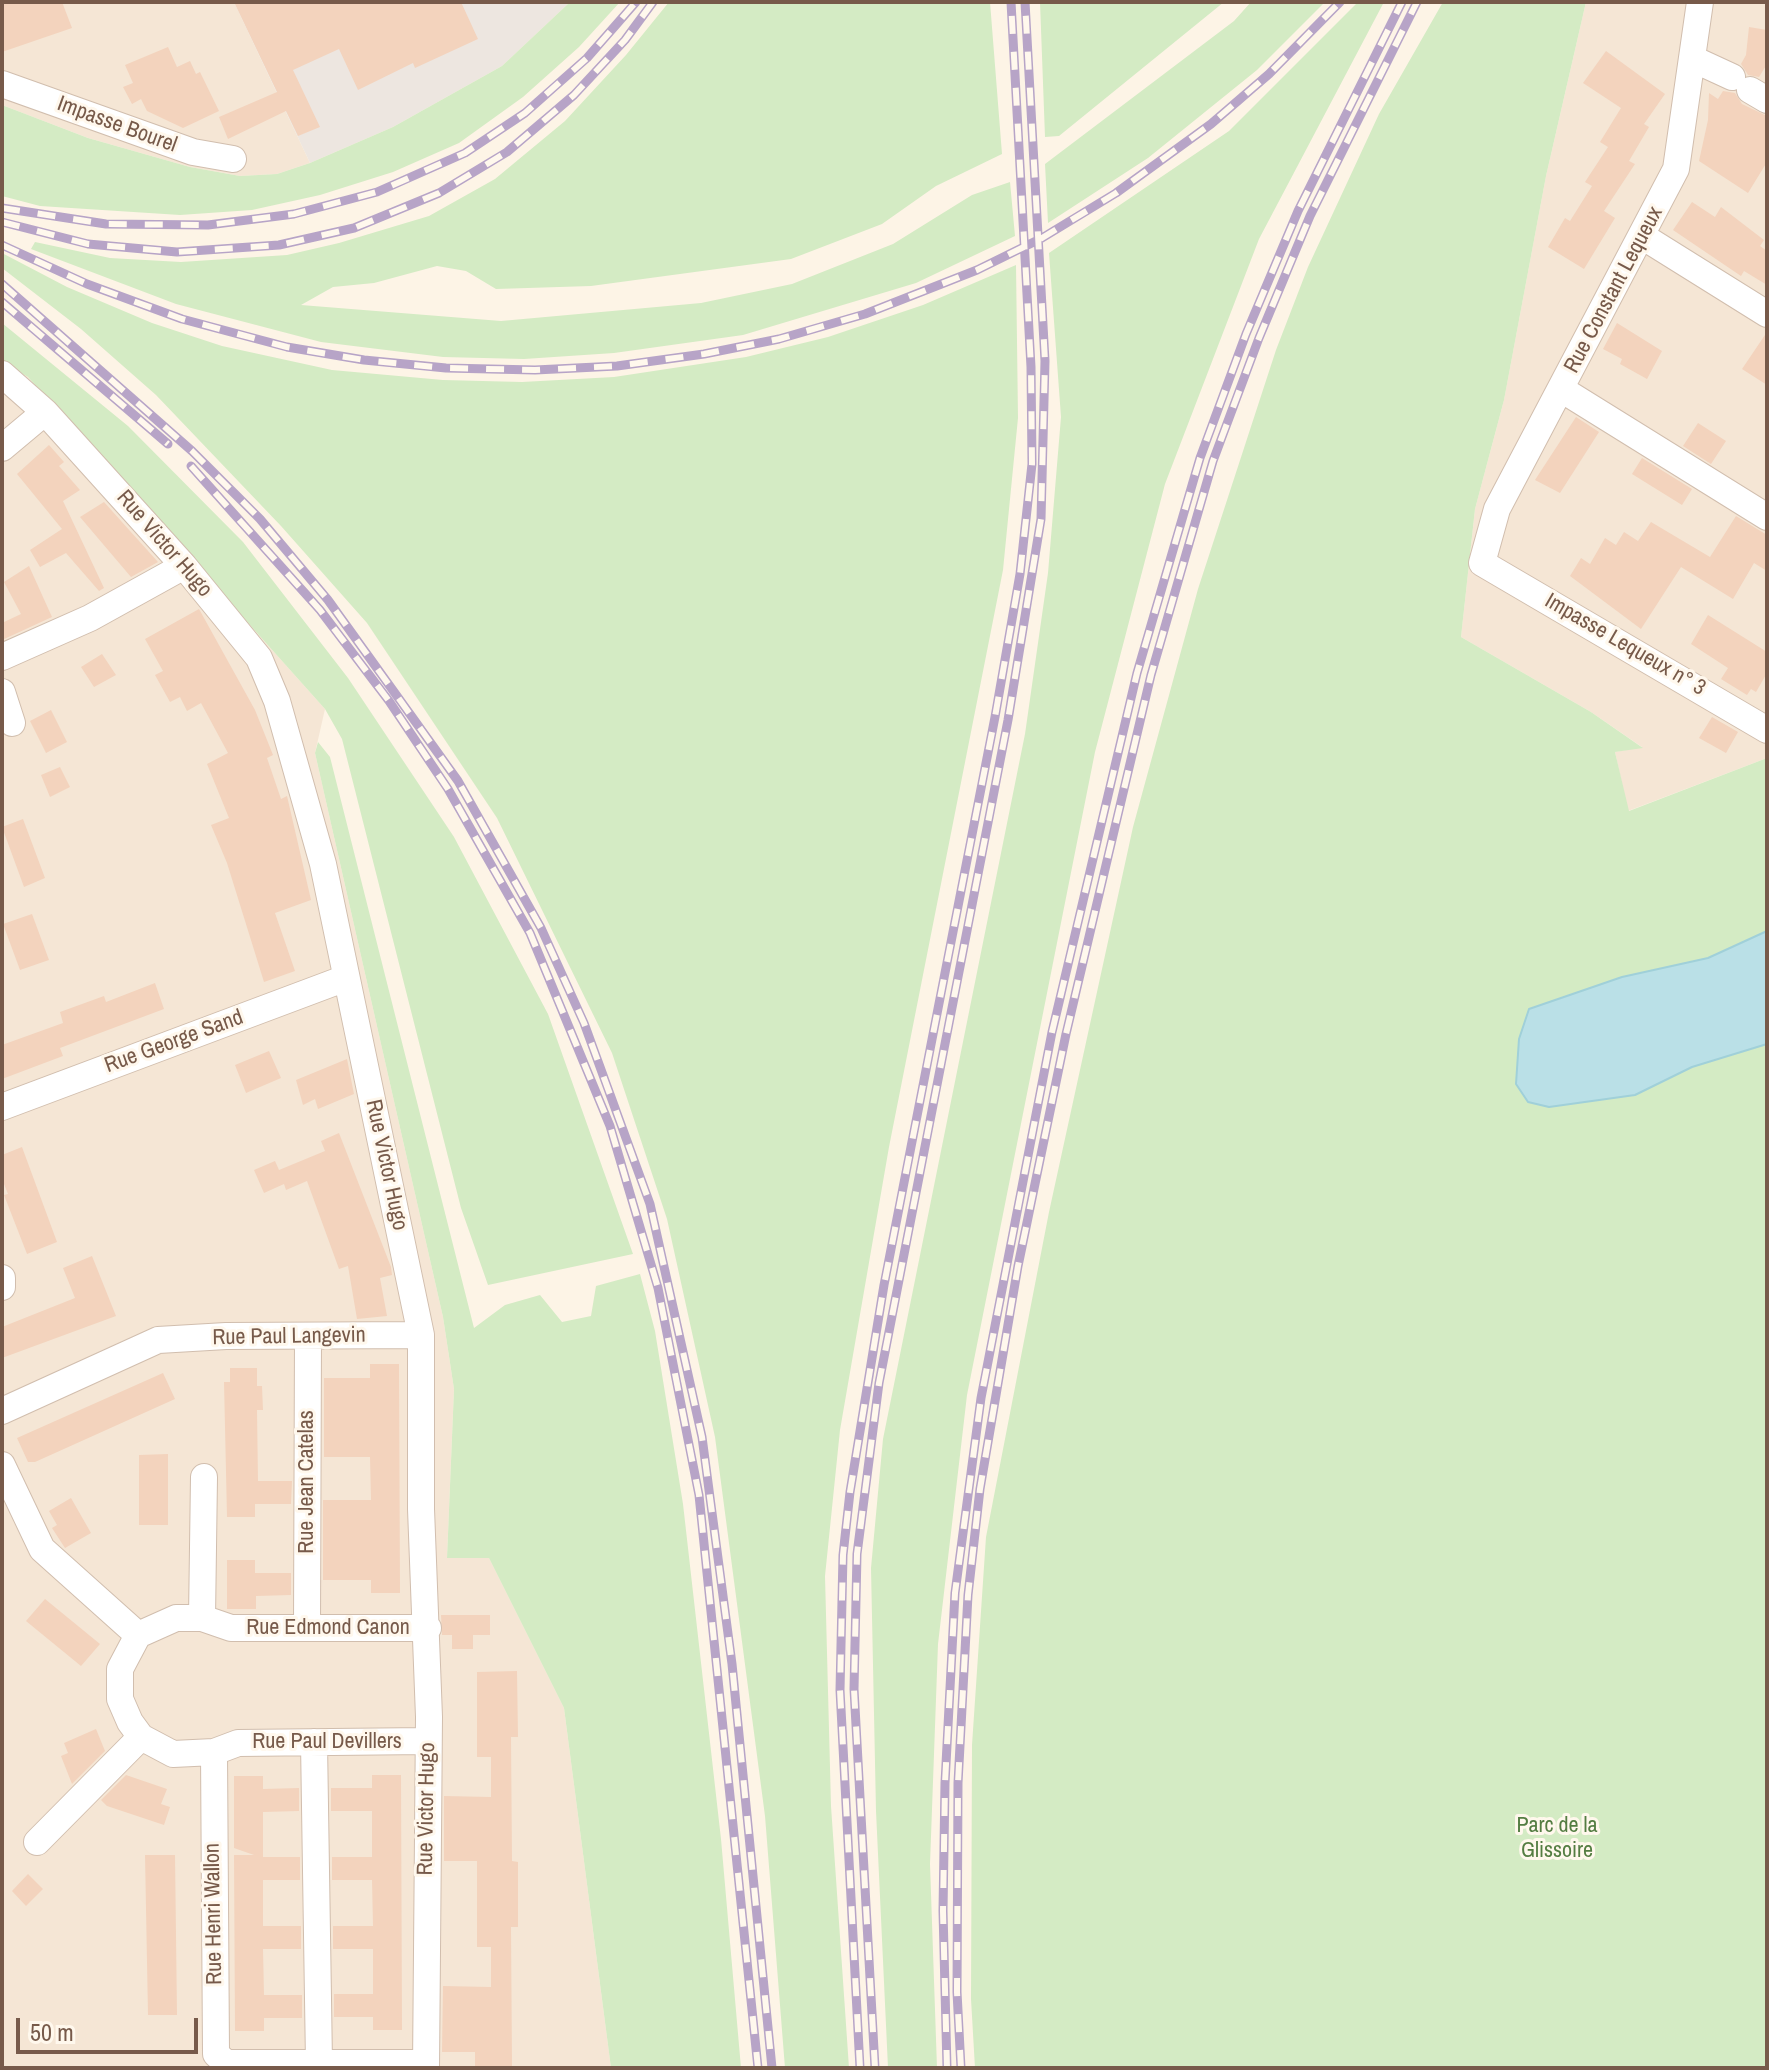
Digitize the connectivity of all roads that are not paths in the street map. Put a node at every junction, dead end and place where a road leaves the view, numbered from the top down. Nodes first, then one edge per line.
1 (1700, 2) edge
2 (1693, 59) junction
3 (2, 84) edge
4 (1750, 89) edge
5 (233, 159) dead end
6 (1642, 236) junction
7 (1767, 314) edge
8 (2, 374) edge
9 (1561, 389) junction
10 (45, 412) junction
11 (2, 448) edge
12 (1767, 517) edge
13 (1482, 563) joint
14 (184, 566) junction
15 (2, 657) edge
16 (2, 692) edge
17 (12, 723) dead end
18 (1767, 730) edge
19 (346, 978) junction
20 (2, 1107) edge
21 (2, 1278) edge
22 (2, 1287) edge
23 (421, 1335) junction
24 (308, 1336) junction
25 (2, 1411) edge
26 (2, 1465) edge
27 (204, 1477) dead end
28 (202, 1618) junction
29 (307, 1627) junction
30 (428, 1628) junction
31 (138, 1635) junction
32 (141, 1737) junction
33 (426, 1741) junction
34 (314, 1742) junction
35 (214, 1752) junction
36 (37, 1842) dead end
37 (319, 2063) junction
38 (426, 2065) edge

1 - 2 street, Rue Constant Lequeux
2 - 4 street
2 - 6 street, Rue Constant Lequeux
3 - 5 street, Impasse Bourel
6 - 7 street
6 - 9 street, Rue Constant Lequeux
8 - 10 street, Rue Victor Hugo
9 - 12 street
9 - 13 street, Rue Constant Lequeux
10 - 11 street
10 - 14 street, Rue Victor Hugo
13 - 18 street, Impasse Lequeux n° 3
14 - 15 street
14 - 19 street, Rue Victor Hugo
16 - 17 street
19 - 20 street, Rue George Sand
19 - 23 street, Rue Victor Hugo
21 - 22 street
23 - 24 street, Rue Paul Langevin
23 - 30 street, Rue Victor Hugo
24 - 25 street, Rue Paul Langevin
24 - 29 street, Rue Jean Catelas
26 - 31 street
27 - 28 street
28 - 29 street, Rue Edmond Canon
28 - 31 street, Rue Edmond Canon
29 - 30 street, Rue Edmond Canon
30 - 33 street, Rue Victor Hugo
31 - 32 street
32 - 35 street, Rue Paul Devillers
32 - 36 street
33 - 34 street, Rue Paul Devillers
33 - 38 street, Rue Victor Hugo
34 - 35 street, Rue Paul Devillers
34 - 37 street
35 - 37 street, Rue Henri Wallon
37 - 38 street, Rue Henri Wallon

